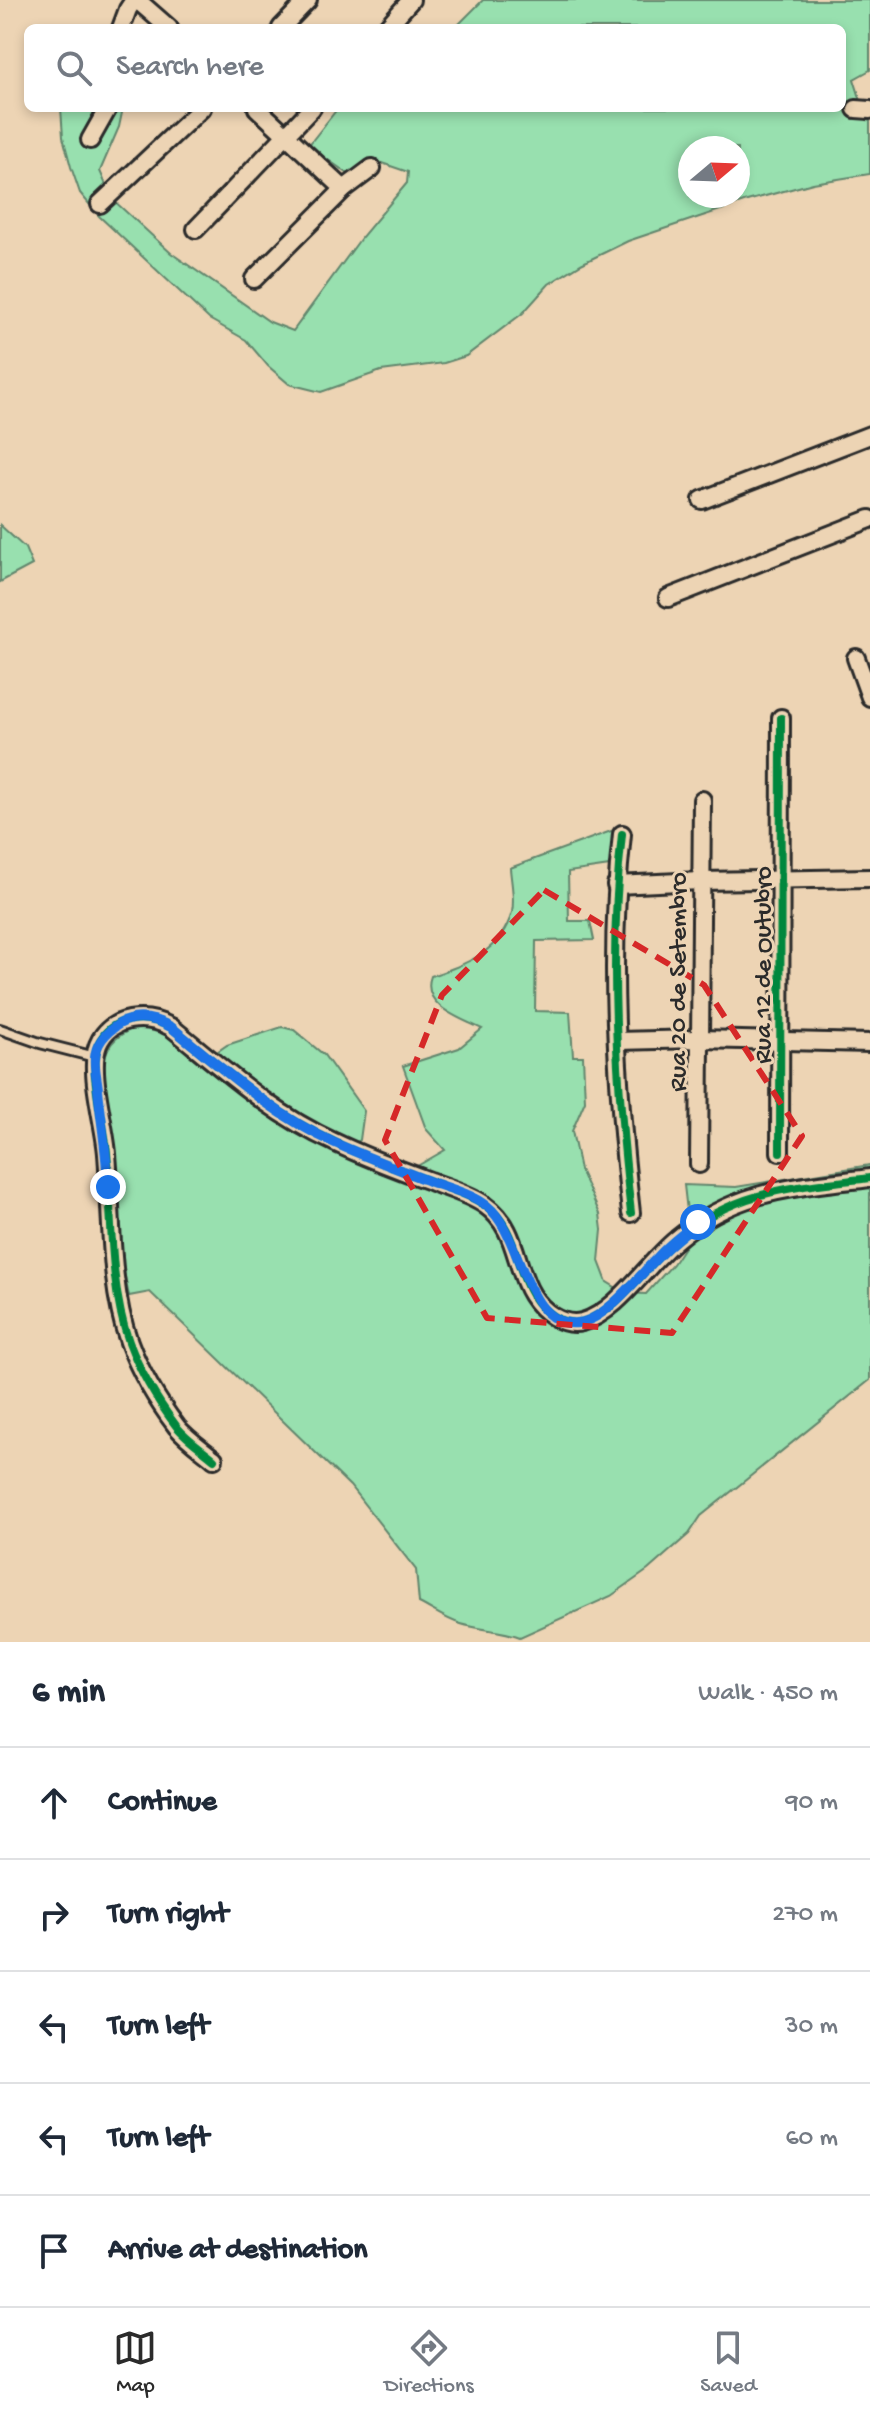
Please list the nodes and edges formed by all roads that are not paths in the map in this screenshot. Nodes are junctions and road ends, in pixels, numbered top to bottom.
1 (136, 0) edge
2 (308, 0) edge
3 (411, 0) edge
4 (123, 24) edge
5 (164, 24) edge
6 (285, 24) edge
7 (390, 24) edge
8 (106, 112) edge
9 (198, 112) edge
10 (261, 112) edge
11 (308, 112) edge
12 (285, 136) junction
13 (90, 140) dead end
14 (372, 168) dead end
15 (344, 189) junction
16 (100, 204) dead end
17 (196, 229) dead end
18 (254, 279) dead end
19 (870, 435) edge
20 (702, 500) dead end
21 (870, 519) edge
22 (668, 598) dead end
23 (856, 658) dead end
24 (870, 697) edge
25 (781, 718) dead end
26 (702, 800) dead end
27 (622, 834) dead end
28 (870, 878) edge
29 (781, 879) junction
30 (700, 881) junction
31 (616, 885) junction
32 (0, 1029) edge
33 (699, 1039) junction
34 (617, 1041) junction
35 (781, 1041) junction
36 (870, 1043) edge
37 (95, 1057) junction
38 (780, 1152) dead end
39 (699, 1164) dead end
40 (870, 1178) edge
41 (631, 1213) dead end
42 (214, 1459) dead end

1 - 4 street
1 - 5 street
2 - 6 street
3 - 7 street
8 - 13 street
9 - 16 street
10 - 12 street
11 - 12 street
12 - 15 street
12 - 17 street
14 - 15 street
15 - 18 street
19 - 20 street
21 - 22 street
23 - 24 street
25 - 29 street, Rua 12 de Outubro
26 - 30 street, Rua 20 de Setembro
27 - 31 street
28 - 29 street
29 - 30 street
29 - 35 street, Rua 12 de Outubro
30 - 31 street
30 - 33 street, Rua 20 de Setembro
31 - 34 street
32 - 37 lane
33 - 34 street
33 - 35 street
33 - 39 street, Rua 20 de Setembro
34 - 41 street
35 - 36 street
35 - 38 street, Rua 12 de Outubro
37 - 40 street
37 - 42 street

